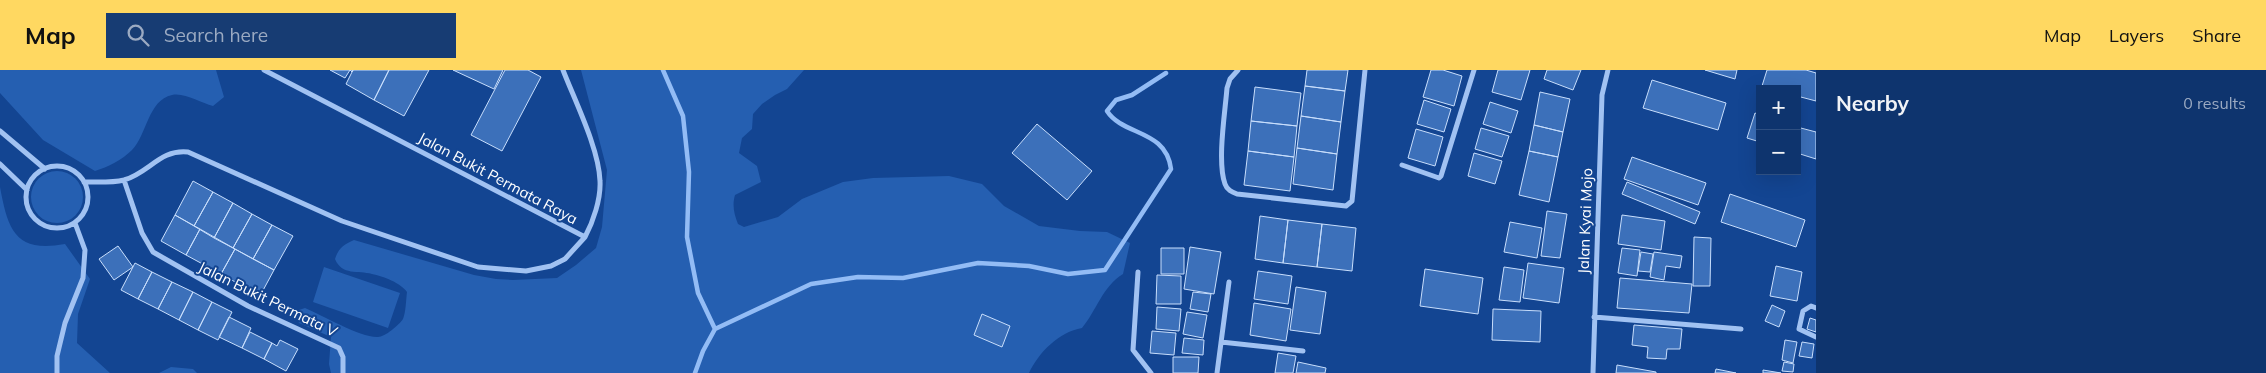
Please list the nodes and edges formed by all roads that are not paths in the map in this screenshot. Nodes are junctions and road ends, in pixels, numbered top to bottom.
1 (264, 70) edge
2 (563, 70) edge
3 (1238, 70) edge
4 (1365, 70) edge
5 (1474, 70) edge
6 (1608, 70) edge
7 (0, 131) edge
8 (0, 164) edge
9 (1402, 165) dead end
10 (45, 169) junction
11 (124, 180) junction
12 (84, 182) junction
13 (27, 190) junction
14 (75, 223) junction
15 (585, 237) junction
16 (1138, 272) dead end
17 (1229, 282) dead end
18 (1816, 308) edge
19 (1594, 317) junction
20 (1741, 329) dead end
21 (1816, 337) edge
22 (1221, 342) junction
23 (1303, 351) dead end
24 (57, 373) edge
25 (343, 373) edge
26 (1151, 373) edge
27 (1217, 373) edge
28 (1593, 373) edge

1 - 15 street, Jalan Bukit Permata Raya
2 - 15 street
3 - 4 street
5 - 9 street
6 - 19 street, Jalan Kyai Mojo
7 - 10 street
8 - 13 street
10 - 12 street
10 - 13 street
11 - 12 street, Jalan Bukit Permata Raya
11 - 15 street, Jalan Bukit Permata Raya
11 - 25 street, Jalan Bukit Permata V
12 - 14 street
13 - 14 street
14 - 24 street
16 - 26 street
17 - 22 street
18 - 21 street
19 - 20 street
19 - 28 street, Jalan Kyai Mojo
22 - 23 street
22 - 27 street

